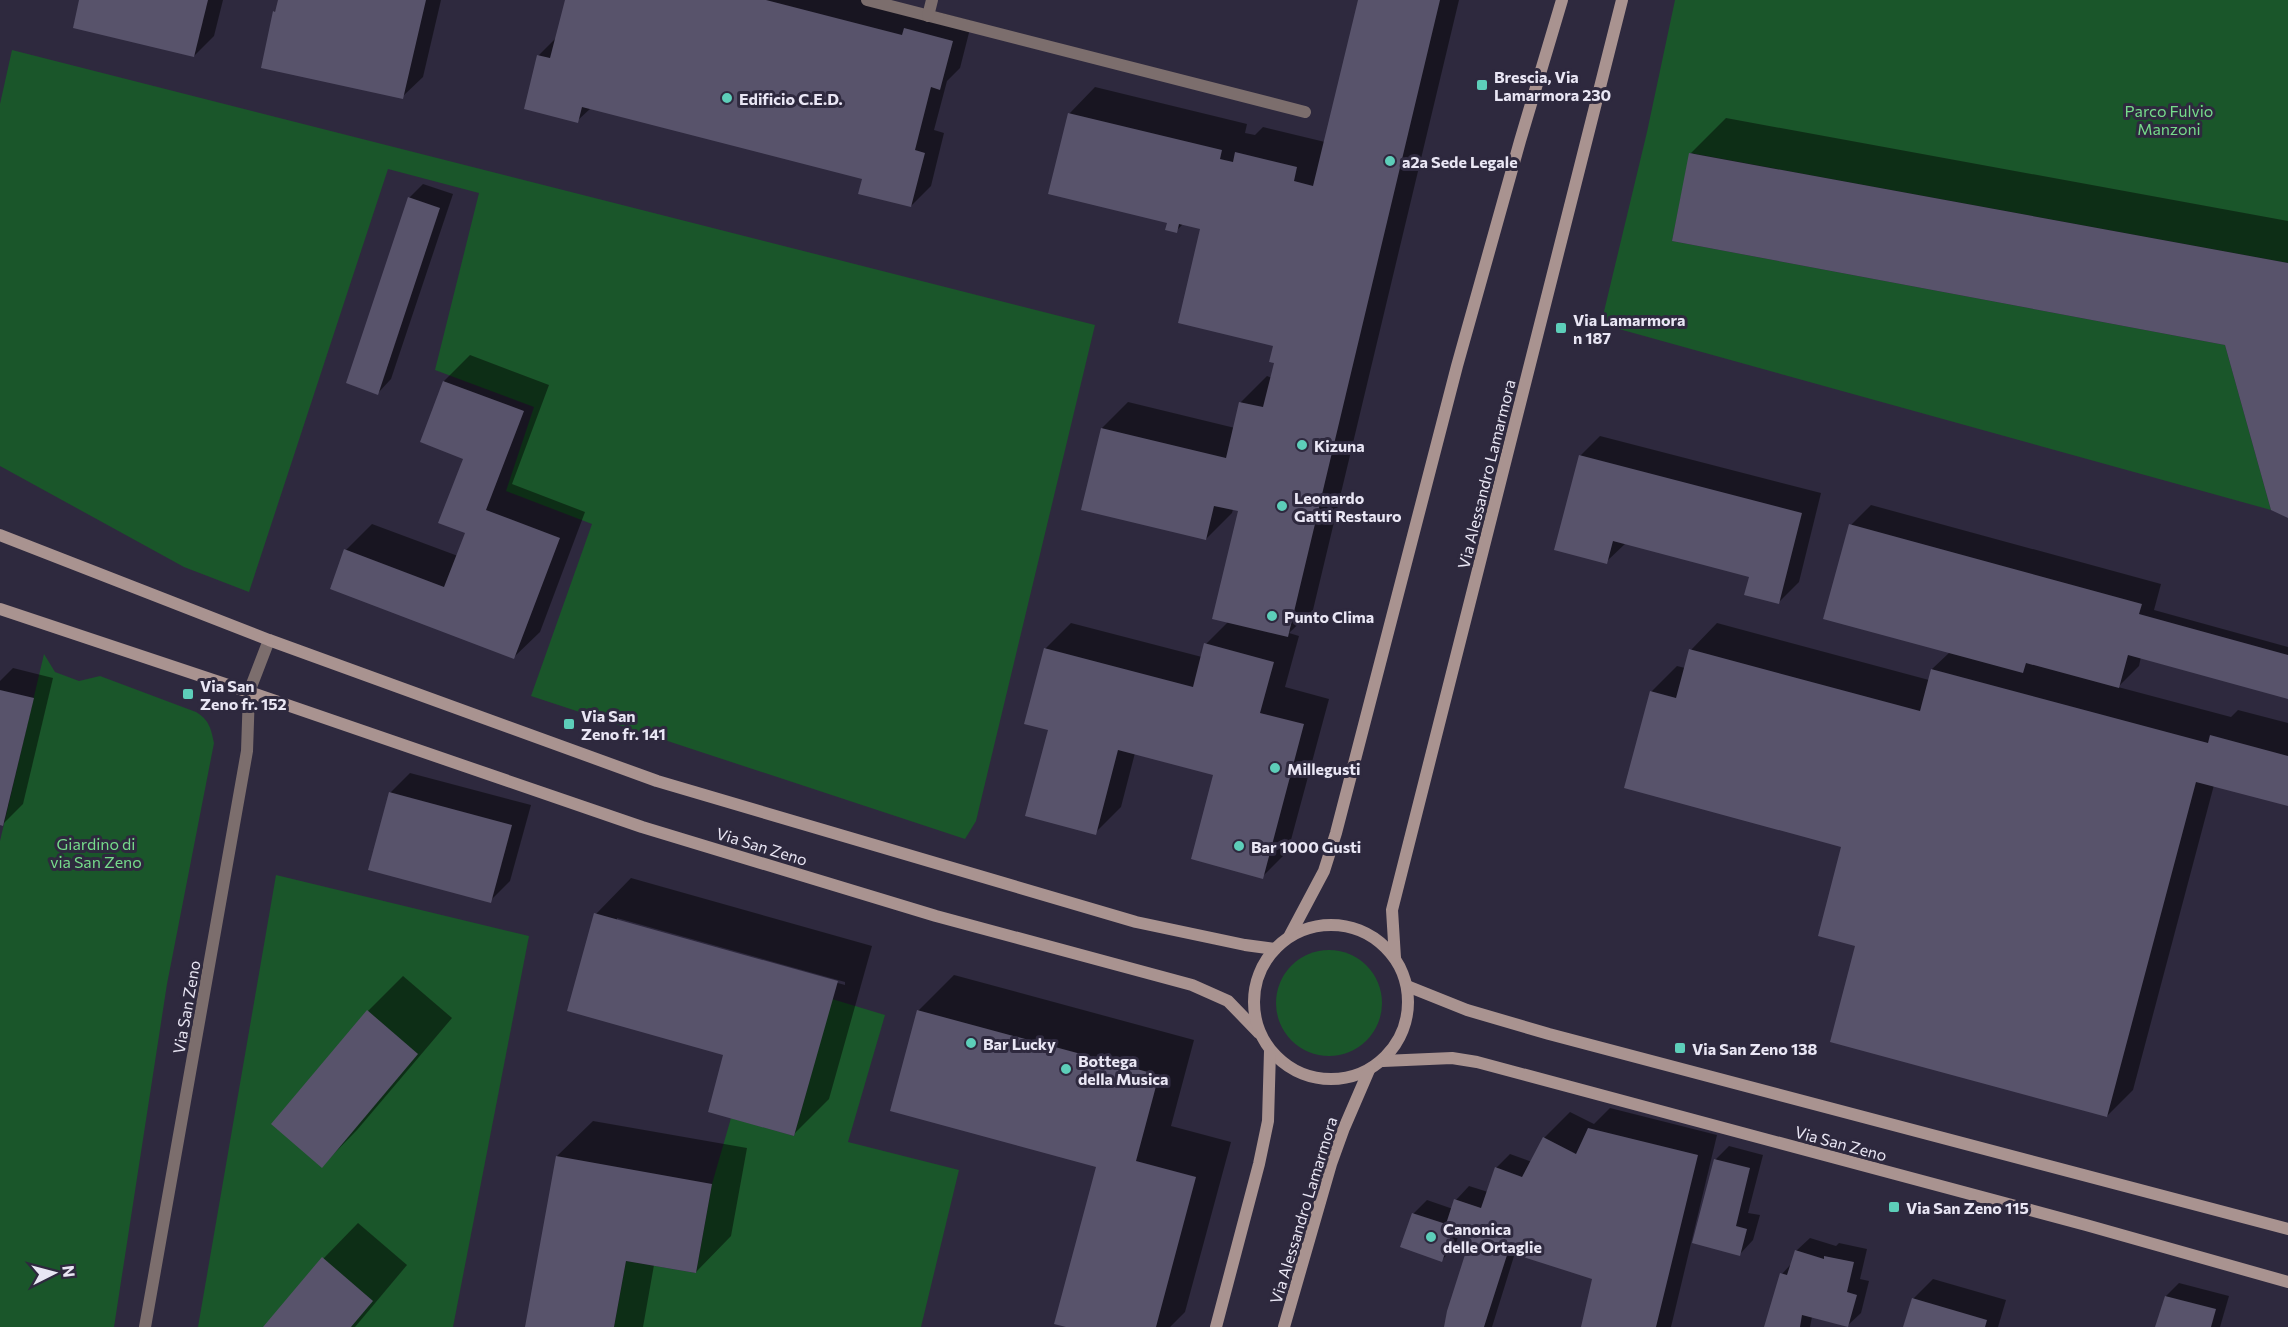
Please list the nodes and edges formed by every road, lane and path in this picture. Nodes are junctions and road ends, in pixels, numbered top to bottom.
1 (867, 0) edge
2 (932, 0) edge
3 (1562, 0) edge
4 (1622, 0) edge
5 (927, 16) junction
6 (1305, 112) dead end
7 (0, 535) edge
8 (0, 609) edge
9 (268, 640) junction
10 (249, 692) junction
11 (1290, 935) junction
12 (1275, 949) junction
13 (1395, 958) junction
14 (1407, 986) junction
15 (1259, 1033) junction
16 (1270, 1051) junction
17 (1383, 1061) junction
18 (1369, 1070) junction
19 (2288, 1229) edge
20 (2288, 1282) edge
21 (145, 1327) edge
22 (1216, 1327) edge
23 (1284, 1327) edge

1 - 5 street
2 - 5 street
3 - 11 street
4 - 13 street, Via Alessandro Lamarmora
5 - 6 street
7 - 9 street, Via San Zeno
8 - 10 street, Via San Zeno
9 - 10 street, Via San Zeno
9 - 12 street, Via San Zeno
10 - 15 street, Via San Zeno
10 - 21 street, Via San Zeno
11 - 12 street
11 - 13 street
12 - 15 street
13 - 14 street
14 - 17 street
14 - 19 street, Via San Zeno
15 - 16 street
16 - 18 street
16 - 22 street
17 - 18 street
17 - 20 street, Via San Zeno
18 - 23 street, Via Alessandro Lamarmora

